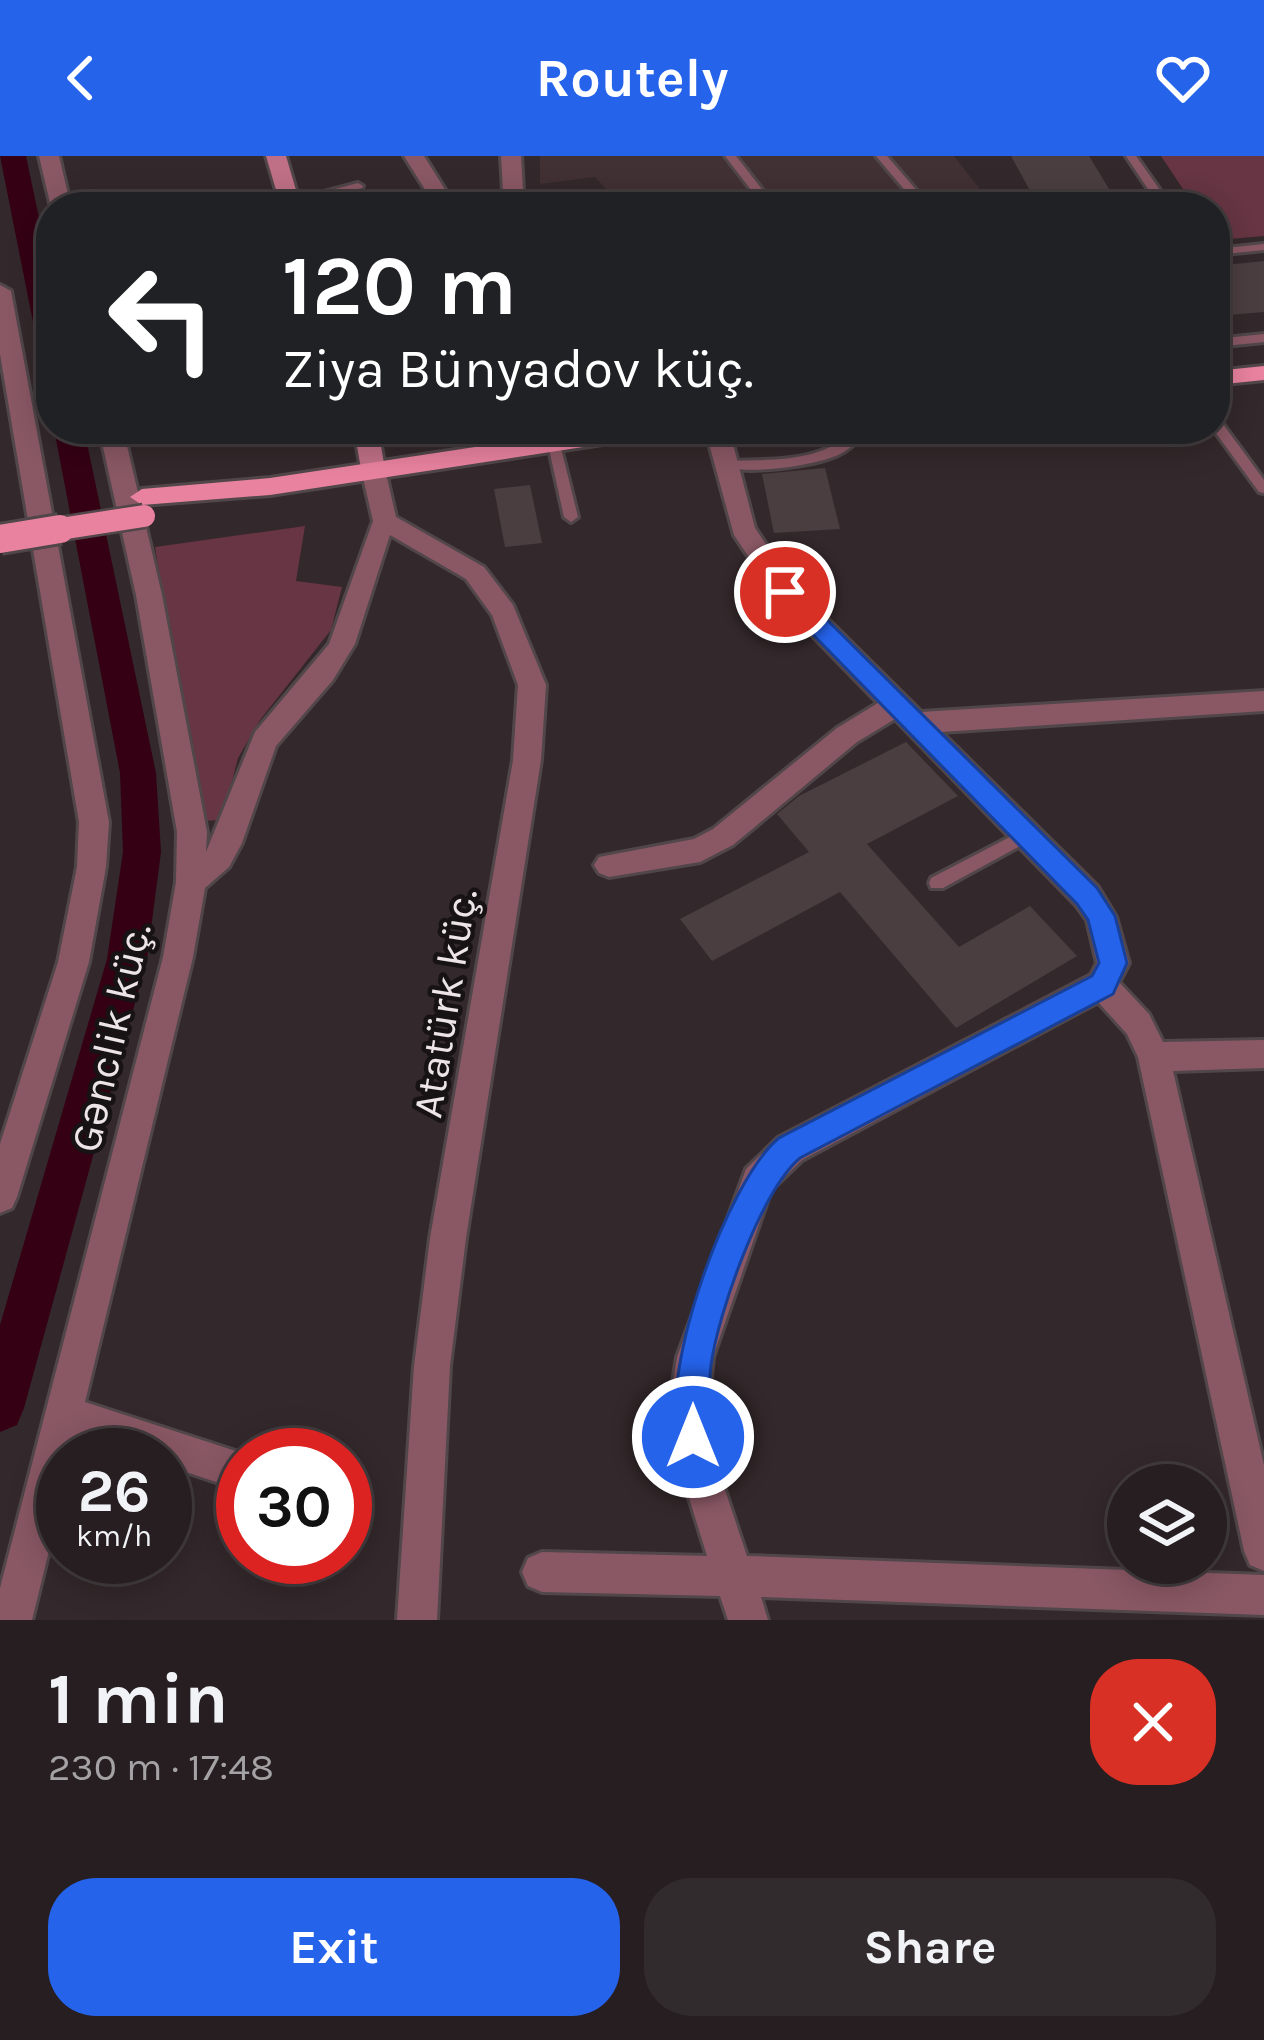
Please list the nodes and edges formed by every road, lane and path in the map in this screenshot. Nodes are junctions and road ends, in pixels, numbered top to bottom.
1 (49, 156) edge
2 (276, 156) edge
3 (415, 156) edge
4 (511, 156) edge
5 (730, 156) edge
6 (881, 156) edge
7 (1131, 156) edge
8 (358, 186) dead end
9 (57, 192) edge
10 (286, 192) edge
11 (337, 192) edge
12 (437, 192) edge
13 (513, 192) edge
14 (758, 192) edge
15 (912, 192) edge
16 (1156, 192) edge
17 (1264, 247) edge
18 (1230, 250) edge
19 (0, 291) edge
20 (1264, 338) edge
21 (1230, 341) edge
22 (1264, 373) edge
23 (1230, 376) edge
24 (1230, 443) edge
25 (114, 444) edge
26 (369, 444) edge
27 (505, 444) edge
28 (540, 444) edge
29 (721, 444) edge
30 (844, 444) edge
31 (727, 465) junction
32 (373, 469) junction
33 (1264, 489) edge
34 (143, 507) junction
35 (571, 517) dead end
36 (0, 520) edge
37 (385, 521) junction
38 (0, 539) edge
39 (1264, 701) edge
40 (903, 714) junction
41 (1025, 835) junction
42 (609, 865) dead end
43 (190, 882) junction
44 (937, 883) dead end
45 (1102, 985) junction
46 (1264, 1054) edge
47 (1154, 1057) junction
48 (0, 1197) edge
49 (63, 1414) junction
50 (216, 1463) edge
51 (1264, 1550) edge
52 (542, 1572) dead end
53 (735, 1576) junction
54 (1264, 1595) edge
55 (12, 1620) edge
56 (417, 1620) edge
57 (748, 1620) edge

1 - 9 street
2 - 10 street
3 - 12 street
4 - 13 street
5 - 14 lane
6 - 15 lane
7 - 16 lane
8 - 11 lane
17 - 18 lane
19 - 48 street, Gənclik küç.
20 - 21 lane
22 - 23 main road
24 - 33 lane
25 - 43 street
26 - 32 street
27 - 32 main road
28 - 35 lane
29 - 31 street
30 - 31 lane
31 - 40 street
32 - 34 main road
32 - 37 street
34 - 36 main road
34 - 38 main road, bridge
37 - 43 street, Gənclik küç.
37 - 56 street, Atatürk küç.
39 - 40 street
40 - 41 street
40 - 42 street
41 - 44 lane
41 - 45 street
43 - 49 street, Gənclik küç.
45 - 47 street
45 - 53 street
46 - 47 street
47 - 51 street
49 - 50 street
49 - 55 street, Gənclik küç.
52 - 53 street
53 - 54 street
53 - 57 street

